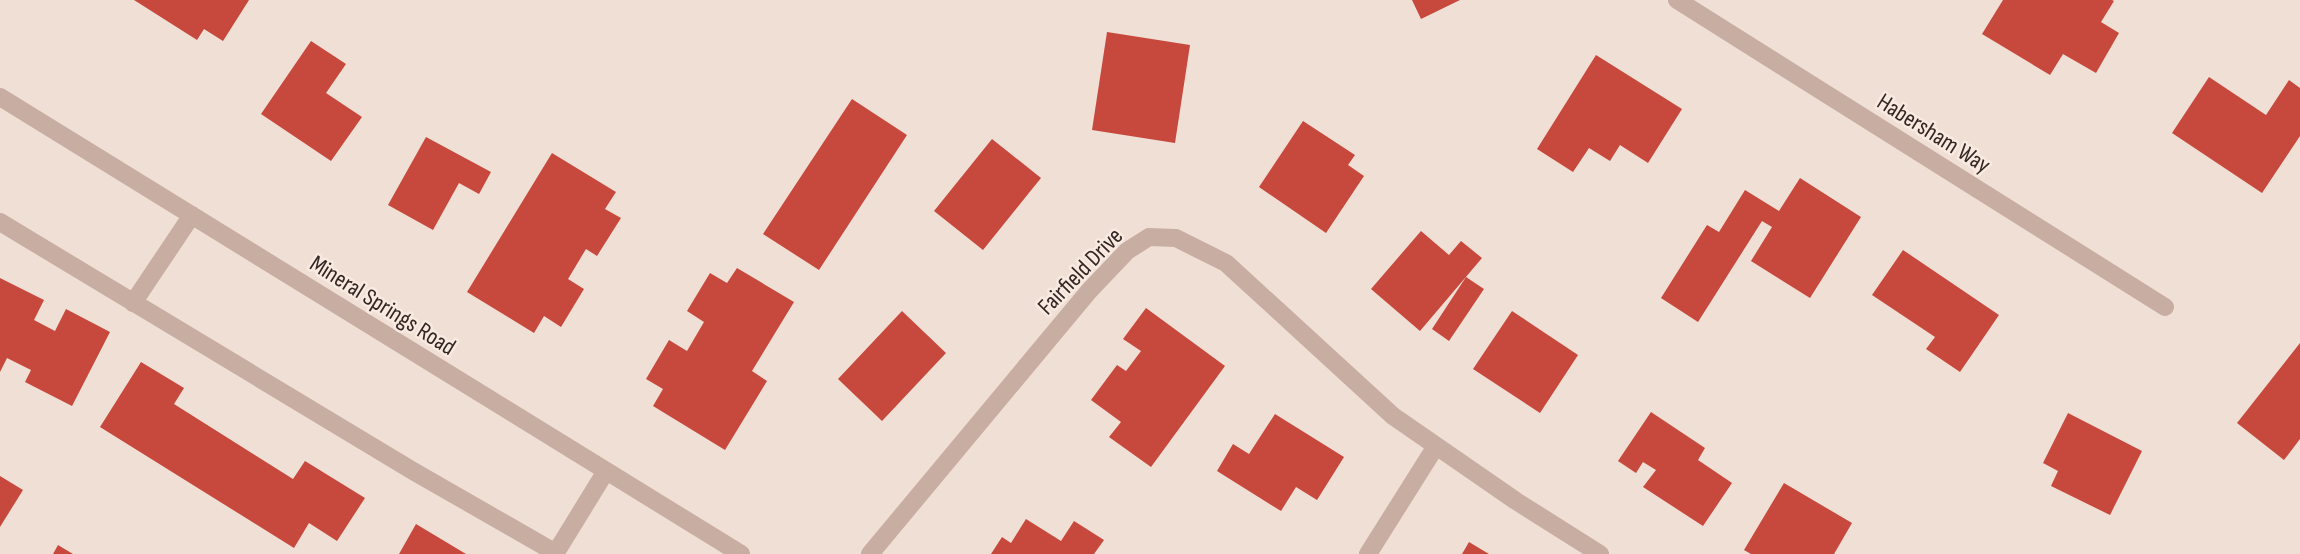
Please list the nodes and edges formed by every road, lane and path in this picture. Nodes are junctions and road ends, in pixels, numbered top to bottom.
1 (1677, 0) edge
2 (0, 97) edge
3 (192, 215) junction
4 (0, 222) edge
5 (133, 303) junction
6 (2165, 307) dead end
7 (1436, 446) junction
8 (606, 471) junction
9 (555, 553) edge
10 (741, 554) edge
11 (870, 554) edge
12 (1368, 554) edge
13 (1600, 554) edge

1 - 6 street, Habersham Way
2 - 3 street, Mineral Springs Road
3 - 5 street
3 - 8 street, Mineral Springs Road
4 - 5 street
5 - 9 street
7 - 11 street, Fairfield Drive
7 - 12 street
7 - 13 street, Fairfield Drive
8 - 9 street
8 - 10 street, Mineral Springs Road

